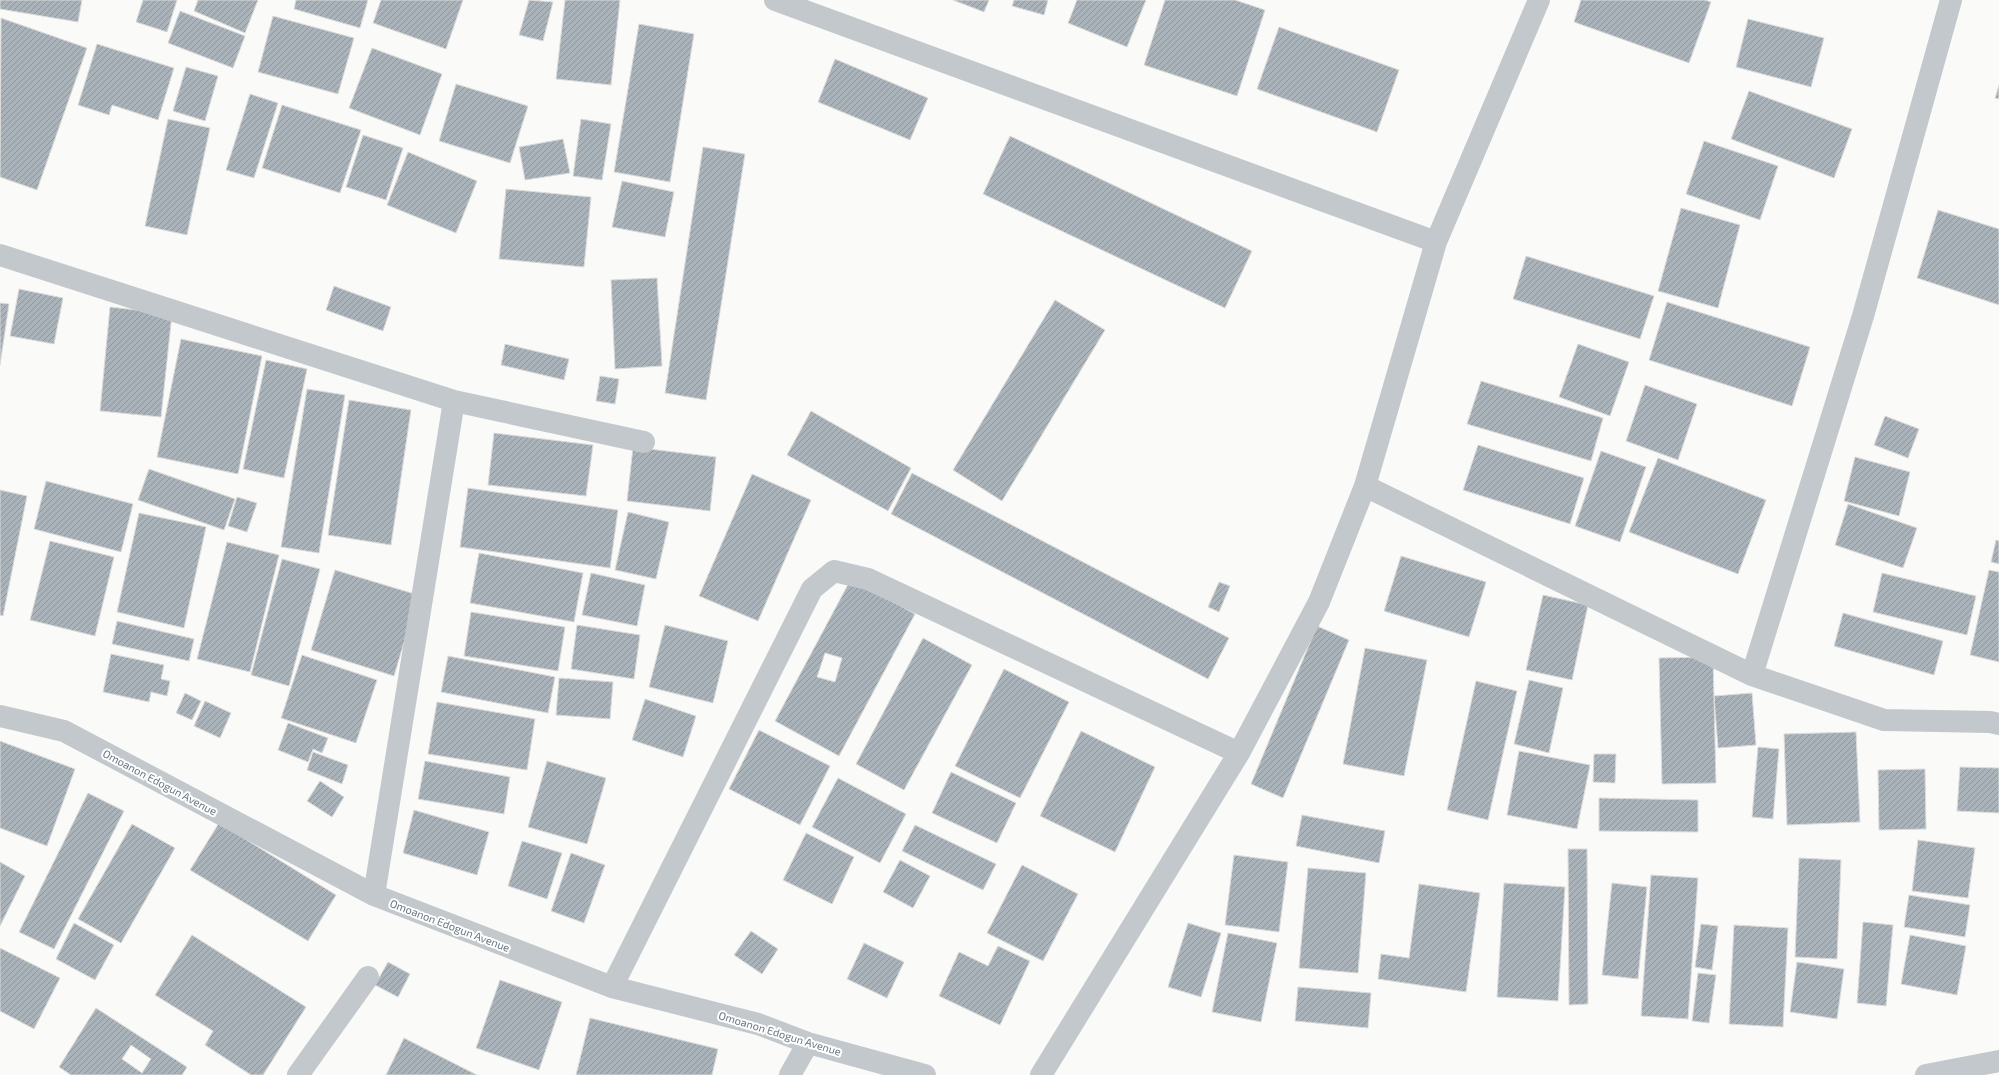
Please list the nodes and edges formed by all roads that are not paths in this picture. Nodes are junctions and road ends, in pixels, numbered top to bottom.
1 (775, 0) edge
2 (1539, 0) edge
3 (1951, 0) edge
4 (1436, 242) junction
5 (0, 255) edge
6 (454, 401) junction
7 (644, 442) dead end
8 (1365, 486) junction
9 (1752, 675) junction
10 (0, 716) edge
11 (1999, 724) edge
12 (1239, 753) junction
13 (374, 895) junction
14 (368, 977) dead end
15 (612, 987) junction
16 (808, 1043) junction
17 (1999, 1061) edge
18 (298, 1075) edge
19 (790, 1075) edge
20 (925, 1075) edge
21 (1041, 1075) edge
22 (1926, 1075) edge

1 - 4 street
2 - 4 street
3 - 9 street
4 - 8 street
5 - 6 street
6 - 7 street
6 - 13 street
8 - 9 street
8 - 12 street
9 - 11 street
10 - 13 street, Omoanon Edogun Avenue
12 - 15 street
12 - 21 street
13 - 15 street, Omoanon Edogun Avenue
14 - 18 street
15 - 16 street, Omoanon Edogun Avenue
16 - 19 street
16 - 20 street, Omoanon Edogun Avenue
17 - 22 street

